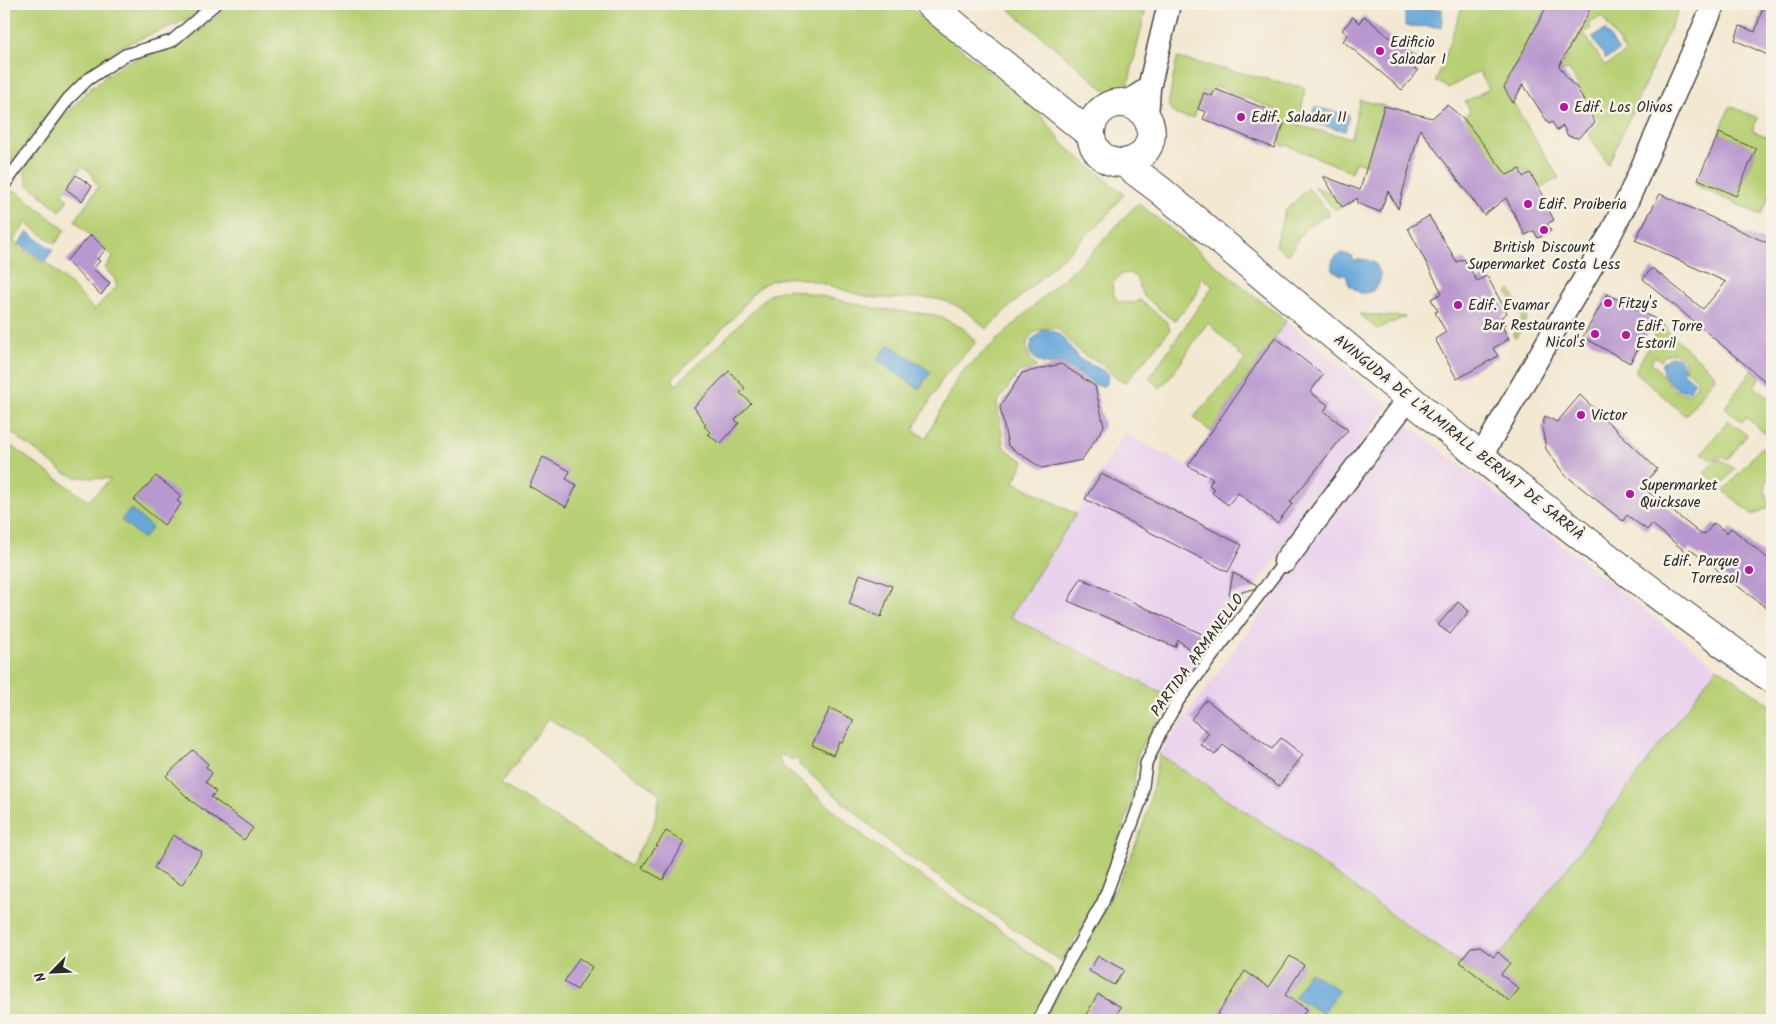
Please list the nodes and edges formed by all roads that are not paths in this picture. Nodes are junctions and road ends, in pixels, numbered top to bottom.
1 (215, 4) edge
2 (929, 4) edge
3 (1169, 4) edge
4 (1714, 4) edge
5 (1125, 109) junction
6 (1065, 113) junction
7 (1091, 135) junction
8 (1147, 149) junction
9 (1124, 163) junction
10 (4, 185) edge
11 (1154, 185) junction
12 (1408, 399) junction
13 (1481, 456) junction
14 (1285, 561) joint
15 (1772, 679) edge
16 (1039, 1020) edge

1 - 10 lane
2 - 6 street
3 - 5 street
4 - 13 street
5 - 6 street
5 - 7 street
5 - 8 street
6 - 7 street
7 - 9 street
8 - 9 street
8 - 11 street
9 - 11 street, AVINGUDA DE L'ALMIRALL BERNAT DE SARRIÀ
11 - 12 street, AVINGUDA DE L'ALMIRALL BERNAT DE SARRIÀ
12 - 13 street, AVINGUDA DE L'ALMIRALL BERNAT DE SARRIÀ
12 - 14 street
13 - 15 street, AVINGUDA DE L'ALMIRALL BERNAT DE SARRIÀ
14 - 16 lane, PARTIDA ARMANELLO

